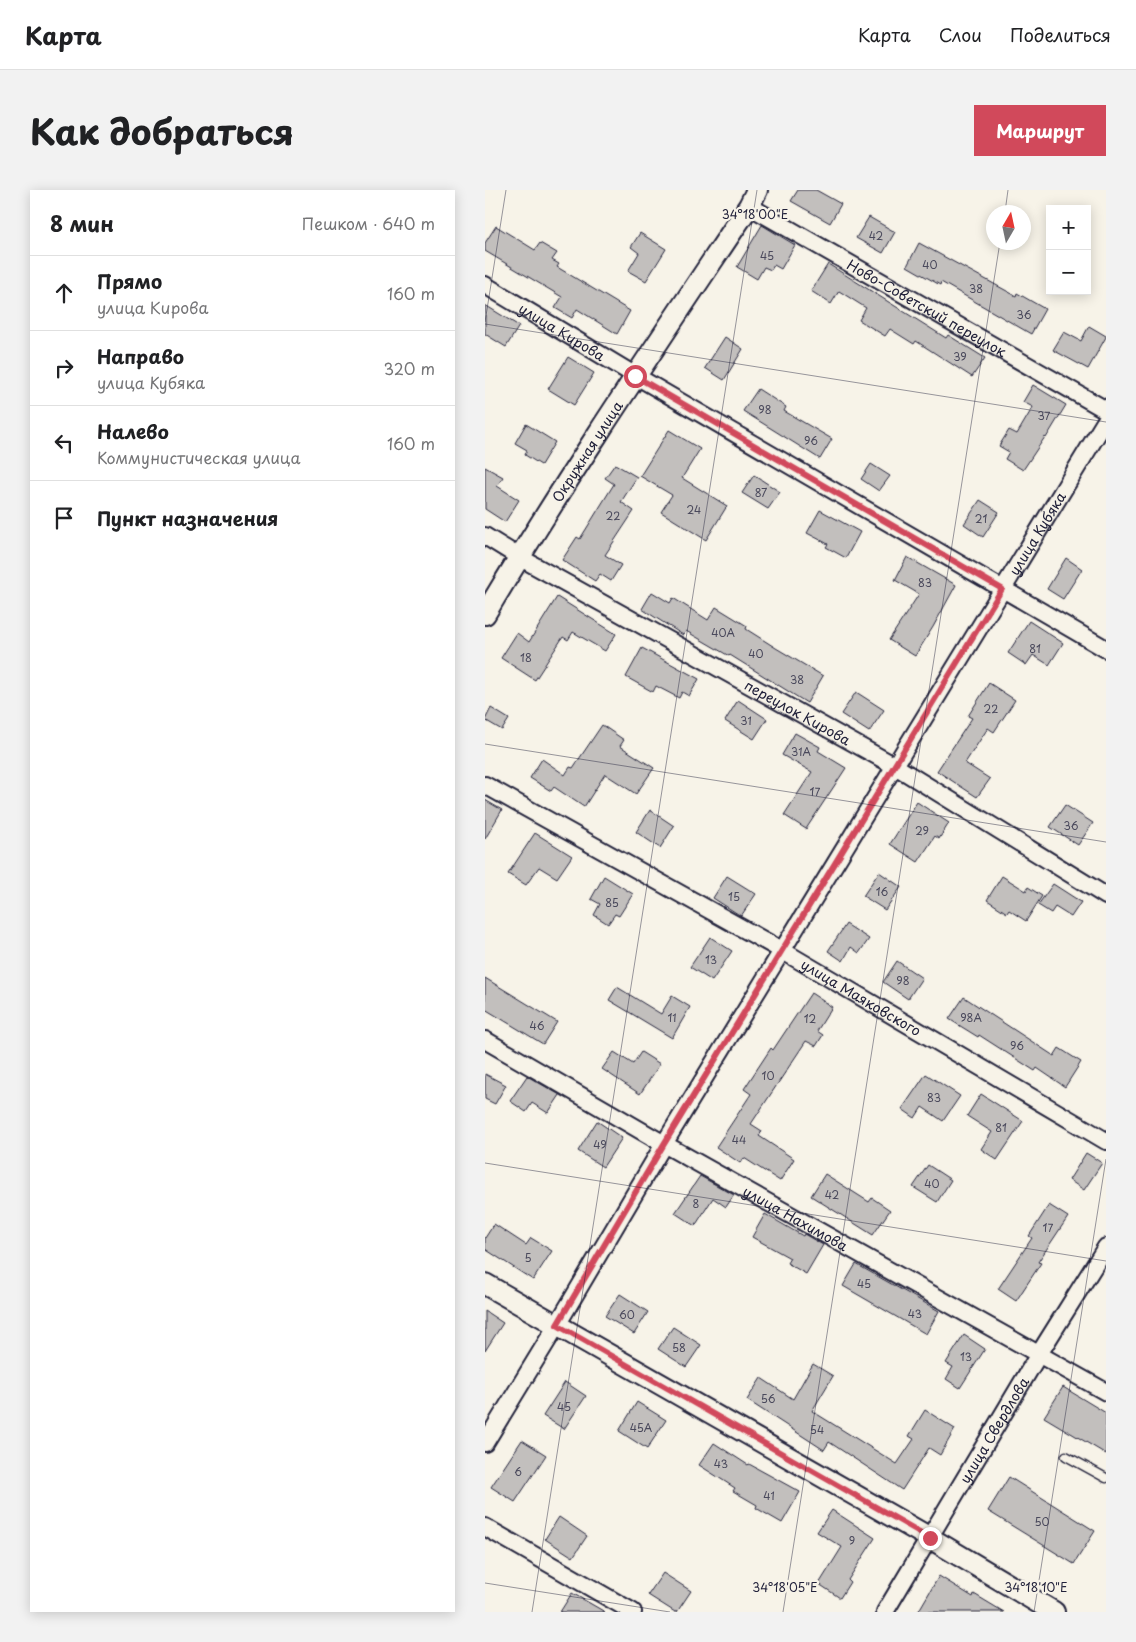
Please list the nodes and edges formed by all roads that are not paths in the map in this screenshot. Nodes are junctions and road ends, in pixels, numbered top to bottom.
1 (753, 198) edge
2 (485, 285) edge
3 (635, 376) junction
4 (1106, 410) edge
5 (1106, 420) edge
6 (485, 536) edge
7 (519, 557) junction
8 (1002, 589) junction
9 (485, 614) edge
10 (1106, 649) edge
11 (895, 766) junction
12 (485, 784) edge
13 (1106, 896) edge
14 (783, 951) junction
15 (485, 1040) edge
16 (1106, 1141) edge
17 (664, 1144) junction
18 (1106, 1247) edge
19 (485, 1284) edge
20 (557, 1325) junction
21 (1039, 1354) junction
22 (1106, 1392) edge
23 (485, 1443) edge
24 (1066, 1456) dead end
25 (1106, 1478) edge
26 (485, 1527) edge
27 (930, 1538) junction
28 (633, 1612) edge
29 (885, 1612) edge
30 (1054, 1612) edge

1 - 3 street, Окружная улица
1 - 4 street, Ново-Советский переулок
2 - 3 street, улица Кирова
3 - 7 street, Окружная улица
3 - 8 street, улица Кирова
5 - 8 street, улица Кубяка
6 - 7 street, переулок Кирова
7 - 9 street, Окружная улица
7 - 11 street, переулок Кирова
8 - 10 street, улица Кирова
8 - 11 street, улица Кубяка
11 - 13 street, переулок Кирова
11 - 14 street, улица Кубяка
12 - 14 street, улица Маяковского
14 - 16 street, улица Маяковского
14 - 17 street, улица Кубяка
15 - 17 street, улица Нахимова
17 - 20 street, улица Кубяка
17 - 21 street, улица Нахимова
18 - 21 street, улица Свердлова
19 - 20 street
20 - 23 street, улица Кубяка
20 - 27 street
21 - 22 street, улица Нахимова
21 - 27 street, улица Свердлова
24 - 25 lane
26 - 28 street
27 - 29 street, улица Свердлова
27 - 30 street

